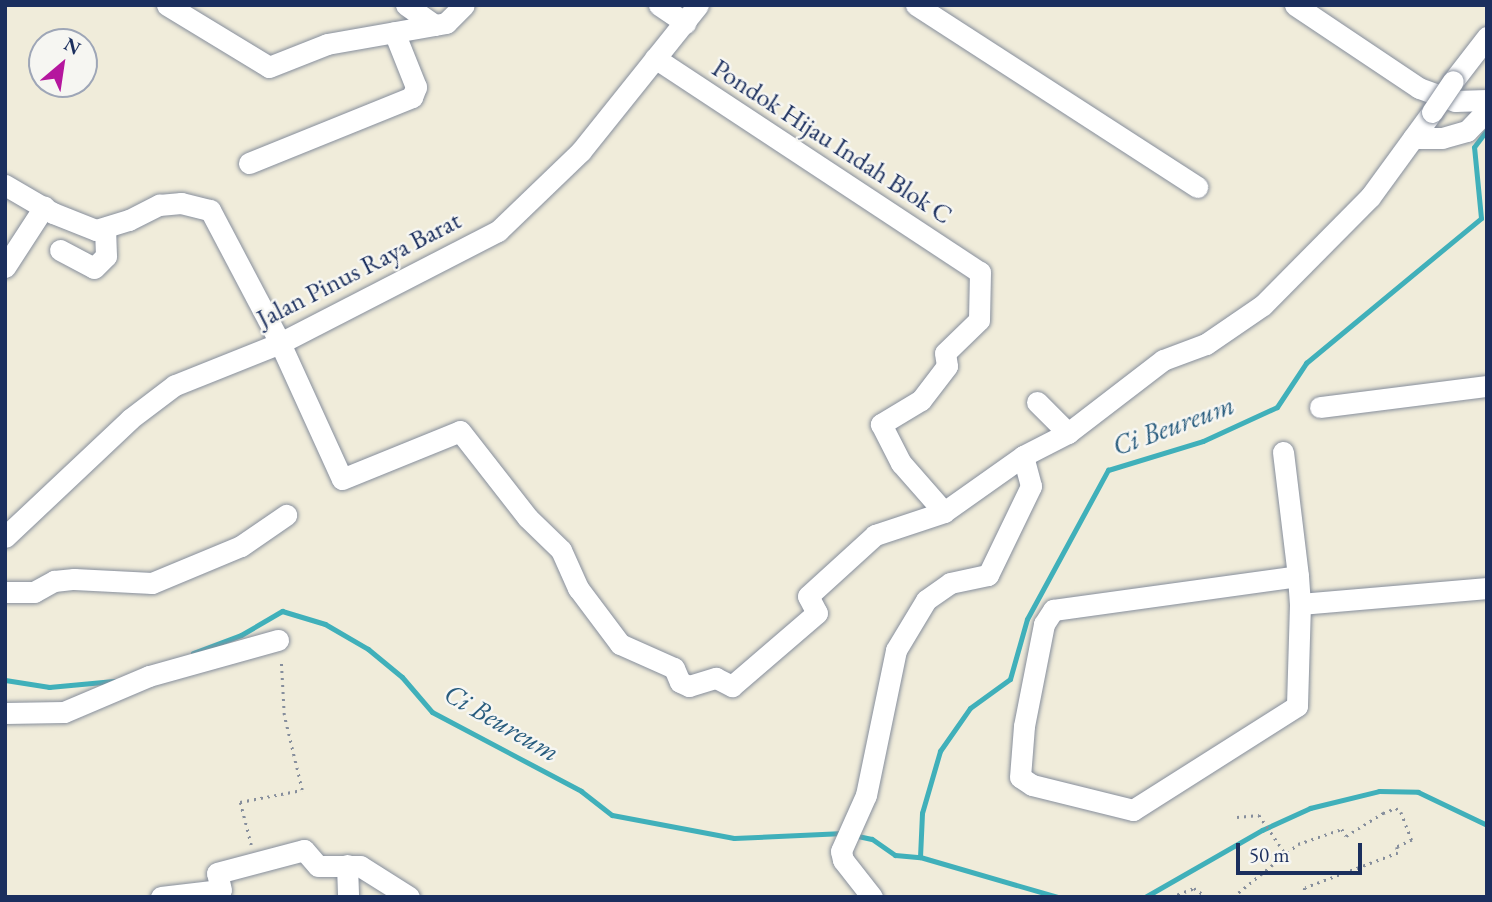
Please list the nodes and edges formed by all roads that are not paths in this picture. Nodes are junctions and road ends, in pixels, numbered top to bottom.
1 (167, 5) edge
2 (406, 5) edge
3 (464, 5) edge
4 (659, 5) edge
5 (916, 5) edge
6 (1295, 5) edge
7 (692, 14) edge
8 (435, 25) junction
9 (394, 32) junction
10 (1487, 37) edge
11 (655, 58) junction
12 (1487, 100) edge
13 (1487, 110) edge
14 (1413, 138) junction
15 (249, 163) dead end
16 (5, 185) edge
17 (1197, 187) dead end
18 (44, 207) junction
19 (105, 229) junction
20 (60, 250) dead end
21 (5, 267) edge
22 (280, 343) junction
23 (1487, 386) edge
24 (1037, 402) dead end
25 (1320, 407) dead end
26 (1068, 433) junction
27 (1283, 452) dead end
28 (1023, 456) junction
29 (944, 512) junction
30 (286, 515) dead end
31 (5, 537) edge
32 (1298, 576) junction
33 (1487, 588) edge
34 (5, 592) edge
35 (1300, 604) junction
36 (278, 640) road end
37 (5, 713) edge
38 (348, 865) junction
39 (191, 895) edge
40 (161, 897) edge
41 (348, 897) edge
42 (410, 897) edge
43 (872, 897) edge

1 - 9 street
2 - 8 street
3 - 8 street
4 - 7 street
5 - 17 street
6 - 12 street
7 - 11 street, Jalan Pinus Raya Barat
8 - 9 street
9 - 15 street
10 - 14 street, bridge
11 - 22 street, Jalan Pinus Raya Barat
11 - 29 street, Pondok Hijau Indah Blok C
13 - 14 street
14 - 26 street
16 - 18 street
18 - 19 street
18 - 21 street
19 - 20 street
19 - 22 street
22 - 29 street
22 - 31 street, Jalan Pinus Raya Barat
23 - 25 street
24 - 26 street
26 - 28 street
27 - 32 street
28 - 29 street
28 - 43 street
30 - 34 street
32 - 35 street
32 - 35 street
33 - 35 street
36 - 37 street
38 - 39 street
38 - 41 street
38 - 42 street
39 - 40 street

